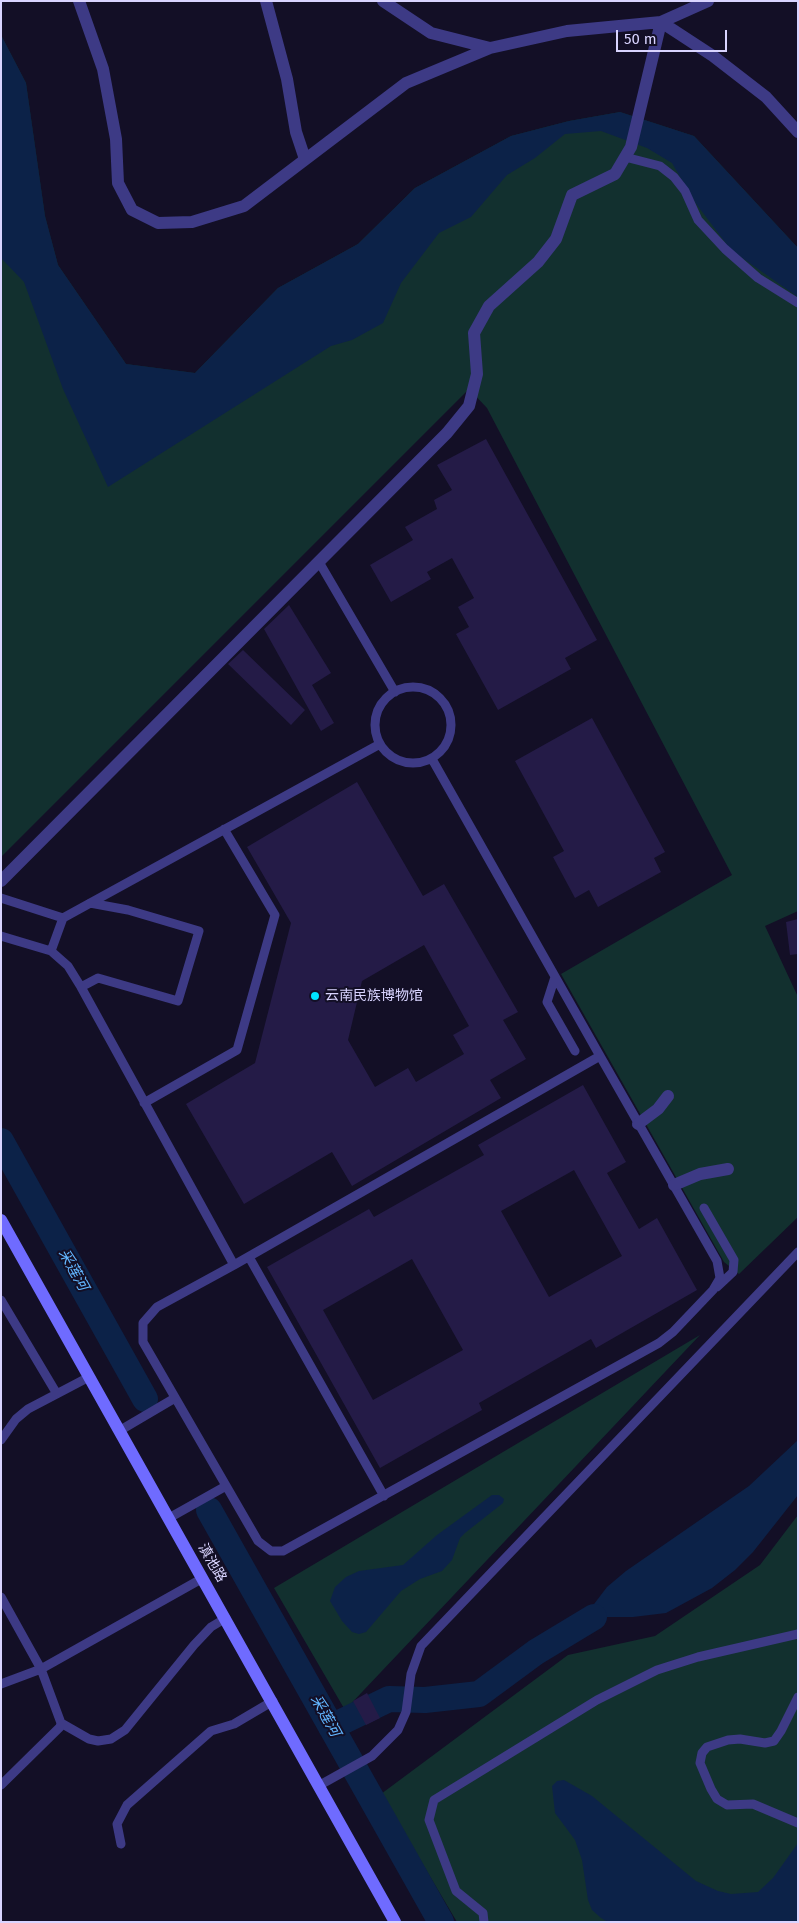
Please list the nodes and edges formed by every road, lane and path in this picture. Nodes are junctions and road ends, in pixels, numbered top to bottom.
1 (79, 1) edge
2 (266, 1) edge
3 (383, 1) edge
4 (708, 1) edge
5 (661, 22) junction
6 (490, 48) junction
7 (798, 132) edge
8 (628, 152) junction
9 (305, 159) junction
10 (798, 303) edge
11 (319, 562) junction
12 (395, 692) junction
13 (380, 744) junction
14 (432, 759) junction
15 (224, 830) junction
16 (1, 881) edge
17 (1, 898) edge
18 (90, 903) junction
19 (63, 918) junction
20 (1, 936) edge
21 (51, 951) junction
22 (555, 977) junction
23 (81, 987) junction
24 (575, 1051) dead end
25 (600, 1056) junction
26 (668, 1096) dead end
27 (144, 1103) junction
28 (638, 1124) junction
29 (728, 1169) dead end
30 (674, 1185) junction
31 (704, 1208) dead end
32 (1, 1220) edge
33 (798, 1252) edge
34 (249, 1257) junction
35 (234, 1265) junction
36 (713, 1290) junction
37 (1, 1300) edge
38 (89, 1377) junction
39 (57, 1394) junction
40 (176, 1398) junction
41 (119, 1431) junction
42 (1, 1440) edge
43 (226, 1486) junction
44 (384, 1496) junction
45 (169, 1518) junction
46 (204, 1578) junction
47 (1, 1597) edge
48 (5, 1613) edge
49 (226, 1618) junction
50 (798, 1634) edge
51 (41, 1669) junction
52 (1, 1684) edge
53 (798, 1697) edge
54 (272, 1701) junction
55 (61, 1723) junction
56 (1, 1785) edge
57 (320, 1785) junction
58 (795, 1822) edge
59 (121, 1844) dead end
60 (395, 1922) edge
61 (484, 1922) edge

1 - 9 street
2 - 9 street
3 - 6 street
4 - 5 street
5 - 6 street
5 - 7 street
5 - 8 street
6 - 9 street
8 - 10 lane
8 - 11 street
11 - 12 lane
11 - 16 street
12 - 13 lane
12 - 14 lane
13 - 14 lane
13 - 15 lane
14 - 22 lane
15 - 18 lane
15 - 27 lane
17 - 19 lane
18 - 19 lane
18 - 23 lane
19 - 21 lane
20 - 21 lane
21 - 23 lane
22 - 24 lane
22 - 25 lane
23 - 27 lane
25 - 28 lane
25 - 34 lane
26 - 28 street
27 - 35 lane
28 - 30 lane
29 - 30 street
30 - 36 lane
31 - 36 lane
32 - 38 main road, 滇池路
33 - 57 lane
34 - 35 lane
34 - 44 lane
35 - 40 lane
36 - 44 lane
37 - 39 lane
38 - 39 lane
38 - 41 main road, 滇池路
39 - 42 lane
40 - 41 lane
40 - 43 lane
41 - 45 main road, 滇池路
43 - 44 lane
43 - 45 lane
45 - 46 main road, 滇池路
46 - 49 main road, 滇池路
46 - 51 lane
47 - 48 lane
48 - 51 lane
49 - 54 main road, 滇池路
49 - 55 lane
50 - 61 lane
51 - 52 lane
51 - 55 lane
53 - 58 lane
54 - 57 main road, 滇池路
54 - 59 lane
55 - 56 lane
57 - 60 main road, 滇池路

